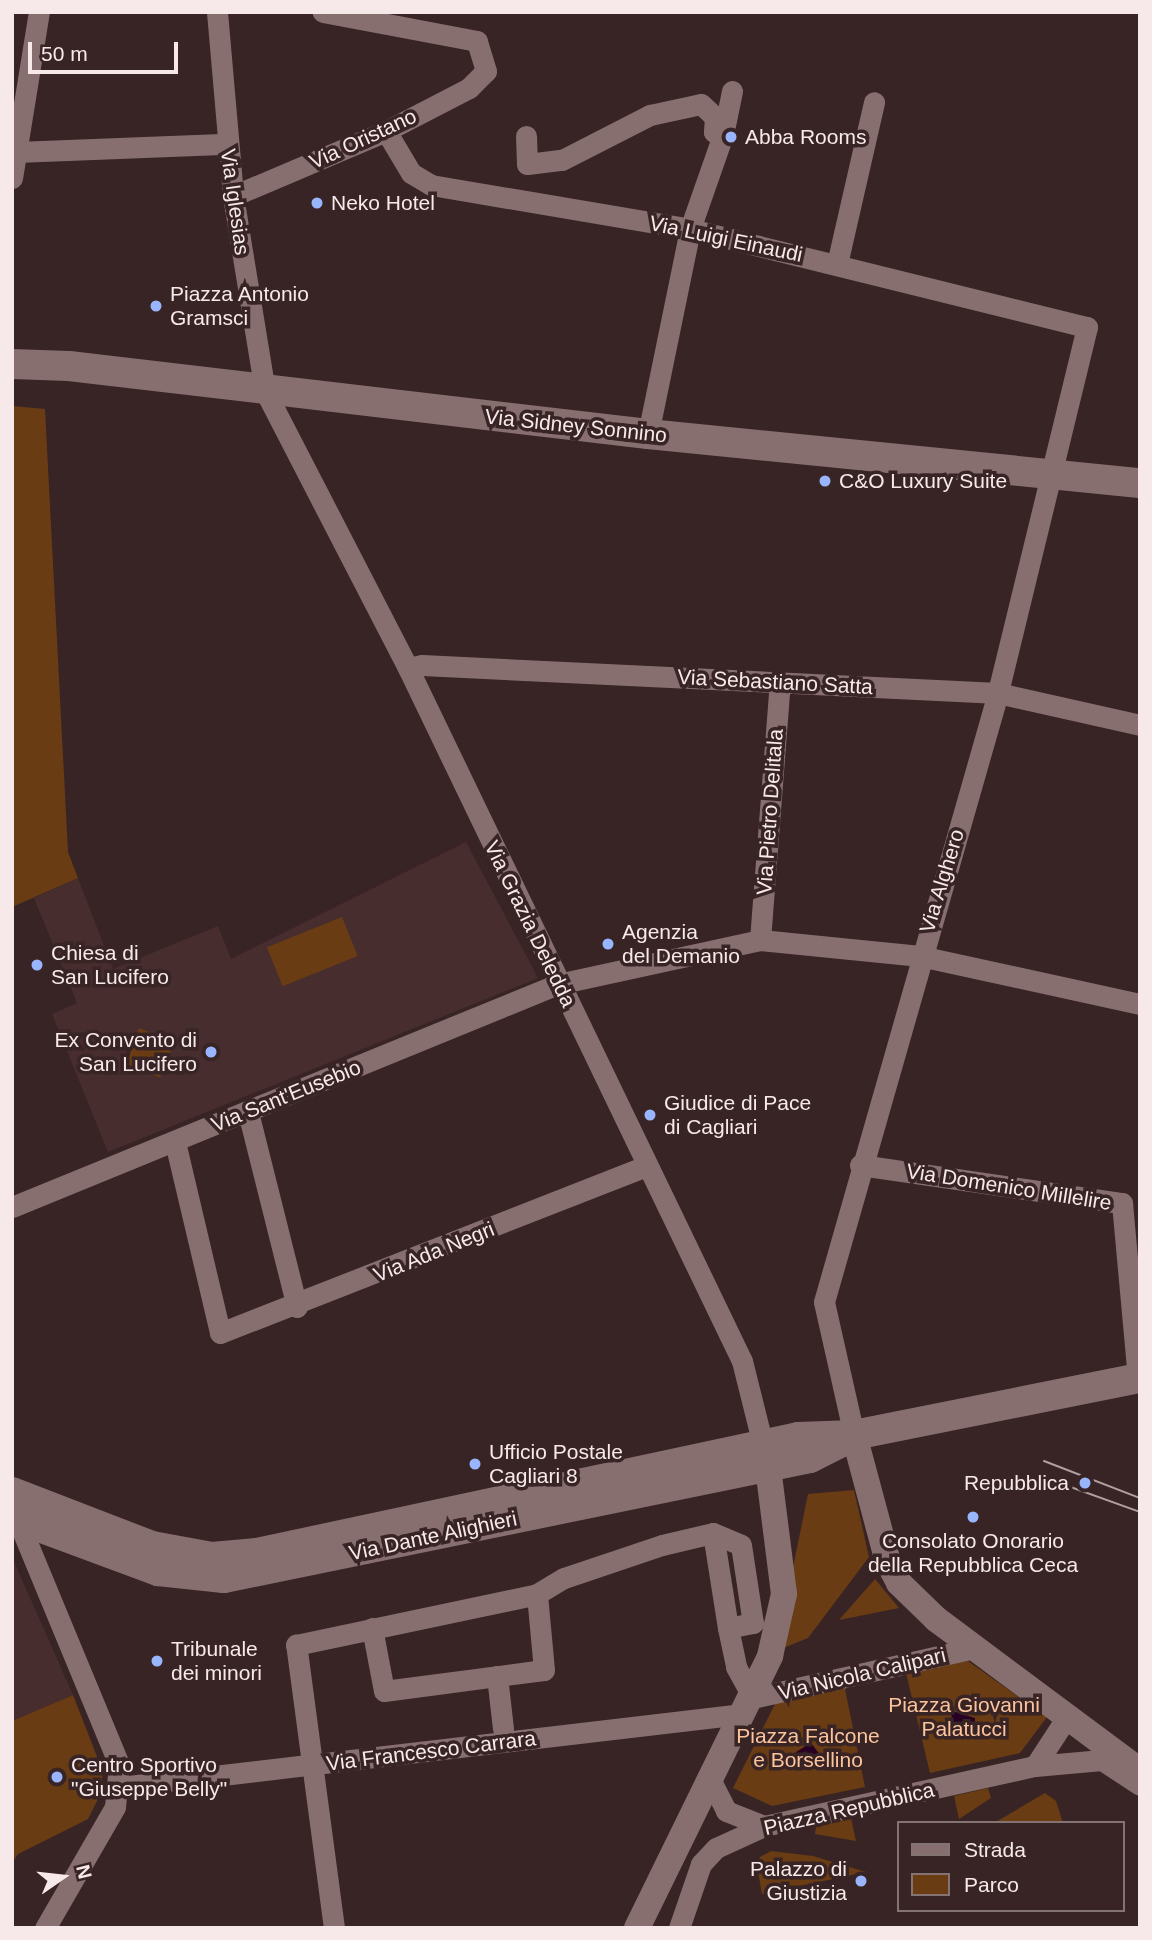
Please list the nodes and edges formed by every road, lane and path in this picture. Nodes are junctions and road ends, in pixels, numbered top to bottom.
1 (38, 12) edge
2 (216, 12) edge
3 (323, 12) edge
4 (733, 91) dead end
5 (874, 102) dead end
6 (386, 131) junction
7 (723, 135) junction
8 (526, 136) dead end
9 (228, 144) junction
10 (16, 152) junction
11 (12, 178) edge
12 (233, 196) junction
13 (690, 229) junction
14 (836, 264) junction
15 (1087, 327) joint
16 (12, 364) edge
17 (265, 391) junction
18 (648, 434) junction
19 (1049, 475) junction
20 (1140, 483) edge
21 (408, 668) junction
22 (780, 683) junction
23 (998, 692) junction
24 (1140, 725) edge
25 (760, 940) junction
26 (920, 956) junction
27 (558, 984) junction
28 (1140, 1004) edge
29 (248, 1112) junction
30 (174, 1142) junction
31 (860, 1165) junction
32 (646, 1166) junction
33 (12, 1207) edge
34 (297, 1307) junction
35 (1139, 1370) edge
36 (854, 1435) junction
37 (766, 1455) junction
38 (14, 1508) edge
39 (713, 1533) junction
40 (537, 1594) junction
41 (779, 1616) junction
42 (752, 1623) junction
43 (372, 1628) junction
44 (728, 1628) junction
45 (975, 1648) junction
46 (497, 1676) junction
47 (747, 1702) junction
48 (1067, 1717) junction
49 (503, 1729) dead end
50 (311, 1765) junction
51 (1035, 1766) junction
52 (1140, 1772) edge
53 (710, 1779) junction
54 (1140, 1785) edge
55 (120, 1787) junction
56 (764, 1826) junction
57 (45, 1928) edge
58 (334, 1928) edge
59 (637, 1928) edge
60 (679, 1928) edge

1 - 10 street
2 - 9 street, Via Iglesias
3 - 6 street, Via Oristano
4 - 7 street
5 - 14 street
6 - 12 street, Via Oristano
6 - 13 street, Via Luigi Einaudi
7 - 8 street
7 - 13 street
9 - 10 street
9 - 12 street, Via Iglesias
10 - 11 street
12 - 17 street, Via Iglesias
13 - 14 street, Via Luigi Einaudi
13 - 18 street
14 - 15 street, Via Luigi Einaudi
15 - 19 street, Via Alghero
16 - 17 main road, Via Sidney Sonnino
17 - 18 main road, Via Sidney Sonnino
17 - 21 street, Via Grazia Deledda
18 - 19 main road, Via Sidney Sonnino
19 - 20 main road, Via Sidney Sonnino
19 - 23 street, Via Alghero
21 - 22 street, Via Sebastiano Satta
21 - 27 street, Via Grazia Deledda
22 - 23 street, Via Sebastiano Satta
22 - 25 street, Via Pietro Delitala
23 - 24 street, Via Sebastiano Satta
23 - 26 street, Via Alghero
25 - 26 street, Via Sant'Eusebio
25 - 27 street, Via Sant'Eusebio
26 - 28 street, Via Sant'Eusebio
26 - 31 street, Via Alghero
27 - 29 street, Via Sant'Eusebio
27 - 32 street, Via Grazia Deledda
29 - 30 street, Via Sant'Eusebio
29 - 34 street
30 - 33 street, Via Sant'Eusebio
30 - 34 street, Via Ada Negri
31 - 35 street, Via Domenico Millelire
31 - 36 street, Via Alghero
32 - 34 street, Via Ada Negri
32 - 37 street, Via Grazia Deledda
35 - 36 main road, Via Dante Alighieri
36 - 37 main road, Via Dante Alighieri
36 - 45 street
37 - 38 main road, Via Dante Alighieri
37 - 41 street
38 - 55 street
39 - 40 street
39 - 42 street
39 - 44 street
40 - 43 street
40 - 46 street
41 - 42 street
41 - 47 street
42 - 44 street
43 - 46 street
43 - 50 street
44 - 47 street
45 - 47 street, Via Nicola Calipari
45 - 48 street
46 - 49 street
47 - 50 street, Via Francesco Carrara
47 - 53 street
48 - 51 street
48 - 52 street
50 - 55 street, Via Francesco Carrara
50 - 58 street
51 - 54 street, Piazza Repubblica
51 - 56 street, Piazza Repubblica
53 - 56 street
53 - 59 street
55 - 57 street
56 - 60 street, Piazza Repubblica

